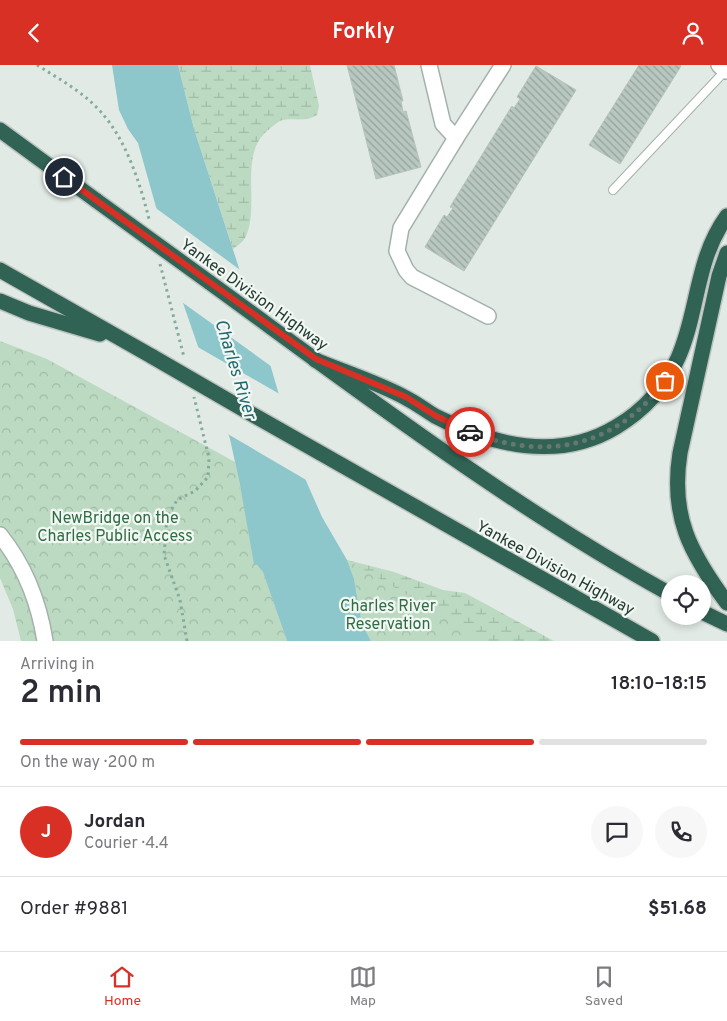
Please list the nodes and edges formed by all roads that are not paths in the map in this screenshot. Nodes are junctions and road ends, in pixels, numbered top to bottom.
1 (429, 65) edge
2 (503, 65) edge
3 (722, 68) edge
4 (0, 131) edge
5 (456, 138) junction
6 (613, 191) dead end
7 (727, 216) edge
8 (727, 253) edge
9 (0, 270) edge
10 (0, 301) edge
11 (488, 316) dead end
12 (125, 341) junction
13 (316, 359) junction
14 (0, 535) edge
15 (661, 589) edge
16 (727, 603) edge
17 (711, 616) edge
18 (727, 624) edge
19 (45, 641) edge
20 (652, 641) edge

1 - 5 street
2 - 5 street
3 - 6 lane
4 - 13 highway, Yankee Division Highway, bridge
5 - 11 street
7 - 13 highway
8 - 16 highway
9 - 12 highway, Yankee Division Highway
10 - 12 highway
12 - 20 highway, Yankee Division Highway, bridge
13 - 15 highway, Yankee Division Highway
14 - 19 street
17 - 18 highway

